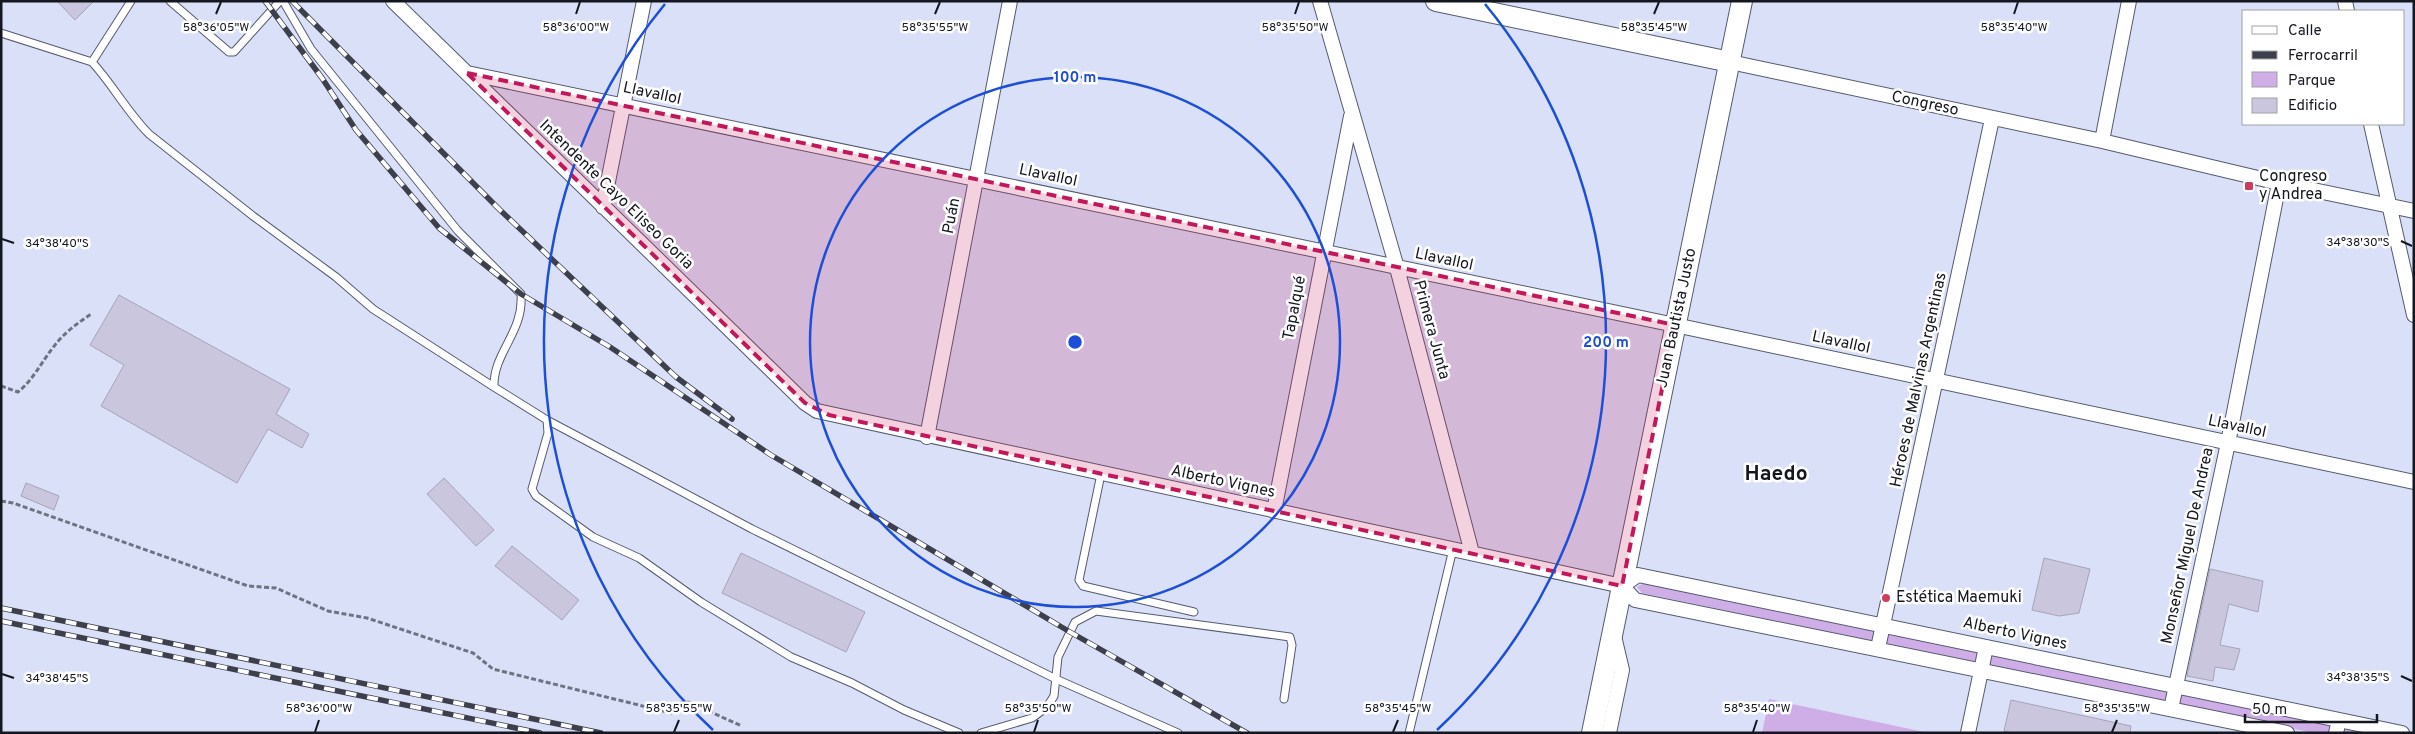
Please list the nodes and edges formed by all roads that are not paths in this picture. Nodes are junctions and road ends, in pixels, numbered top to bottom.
1 (131, 1) edge
2 (170, 1) edge
3 (282, 1) edge
4 (393, 1) edge
5 (644, 1) edge
6 (1010, 1) edge
7 (1320, 1) edge
8 (1436, 1) edge
9 (1742, 1) edge
10 (2129, 1) edge
11 (1, 33) edge
12 (92, 62) junction
13 (1730, 62) junction
14 (468, 73) junction
15 (624, 106) junction
16 (1352, 113) junction
17 (1992, 119) junction
18 (2371, 125) edge
19 (2102, 141) junction
20 (977, 178) junction
21 (2279, 184) junction
22 (2388, 205) junction
23 (603, 207) junction
24 (2414, 211) edge
25 (1324, 252) junction
26 (1397, 268) junction
27 (2414, 315) edge
28 (1675, 325) junction
29 (1937, 381) junction
30 (494, 386) junction
31 (817, 411) joint
32 (548, 420) junction
33 (927, 437) junction
34 (2228, 443) junction
35 (1101, 474) junction
36 (2414, 482) edge
37 (1274, 511) junction
38 (1453, 549) junction
39 (1472, 553) junction
40 (1622, 586) junction
41 (1194, 612) dead end
42 (1883, 624) junction
43 (1613, 634) junction
44 (1986, 647) junction
45 (1878, 648) junction
46 (1981, 670) junction
47 (1056, 679) junction
48 (2175, 685) junction
49 (1284, 699) dead end
50 (2171, 709) junction
51 (2337, 726) edge
52 (959, 733) edge
53 (980, 733) edge
54 (1178, 733) edge
55 (1409, 733) edge
56 (1592, 733) edge
57 (1609, 733) edge
58 (1968, 733) edge
59 (2287, 733) edge
60 (2402, 733) edge

1 - 12 lane
2 - 3 lane
3 - 30 lane
4 - 14 street, Intendente Cayo Eliseo Goria
5 - 15 street
6 - 20 street, Puán
7 - 16 street, Primera Junta
8 - 13 street, Congreso
9 - 13 street, Juan Bautista Justo
10 - 19 street
11 - 12 lane
12 - 30 lane
13 - 17 street, Congreso
13 - 28 street, Juan Bautista Justo
14 - 15 street, Llavallol
14 - 23 street, Intendente Cayo Eliseo Goria
15 - 20 street, Llavallol
15 - 23 street
16 - 25 street, Tapalqué
16 - 26 street, Primera Junta
17 - 19 street, Congreso
17 - 29 street, Héroes de Malvinas Argentinas
18 - 22 street
19 - 21 street, Congreso
20 - 25 street, Llavallol
20 - 33 street, Puán
21 - 22 street, Congreso
21 - 34 street, Monseñor Miguel De Andrea
22 - 24 street, Congreso
22 - 27 street
23 - 31 street, Intendente Cayo Eliseo Goria
25 - 26 street, Llavallol
25 - 37 street, Tapalqué
26 - 28 street, Llavallol
26 - 39 street, Primera Junta
28 - 29 street, Llavallol
28 - 40 street, Juan Bautista Justo
29 - 34 street, Llavallol
29 - 42 street, Héroes de Malvinas Argentinas
30 - 32 lane
31 - 33 street, Alberto Vignes
32 - 47 lane
32 - 52 lane
33 - 35 street, Alberto Vignes
34 - 36 street, Llavallol
34 - 48 street, Monseñor Miguel De Andrea
35 - 37 street, Alberto Vignes
35 - 41 lane
37 - 38 street, Alberto Vignes
38 - 39 street, Alberto Vignes
38 - 55 lane
39 - 40 street, Alberto Vignes
40 - 42 street, Alberto Vignes
40 - 43 street, Juan Bautista Justo
40 - 45 street, Alberto Vignes
42 - 44 street, Alberto Vignes
42 - 45 street, Héroes de Malvinas Argentinas
43 - 56 street, Juan Bautista Justo
43 - 57 street, Juan Bautista Justo
44 - 46 street
44 - 48 street, Alberto Vignes
45 - 46 street, Alberto Vignes
46 - 50 street, Alberto Vignes
46 - 58 street
47 - 49 lane
47 - 53 lane
47 - 54 lane
48 - 50 street, Monseñor Miguel De Andrea
48 - 51 street, Alberto Vignes
50 - 59 street, Alberto Vignes
51 - 60 street, Alberto Vignes

